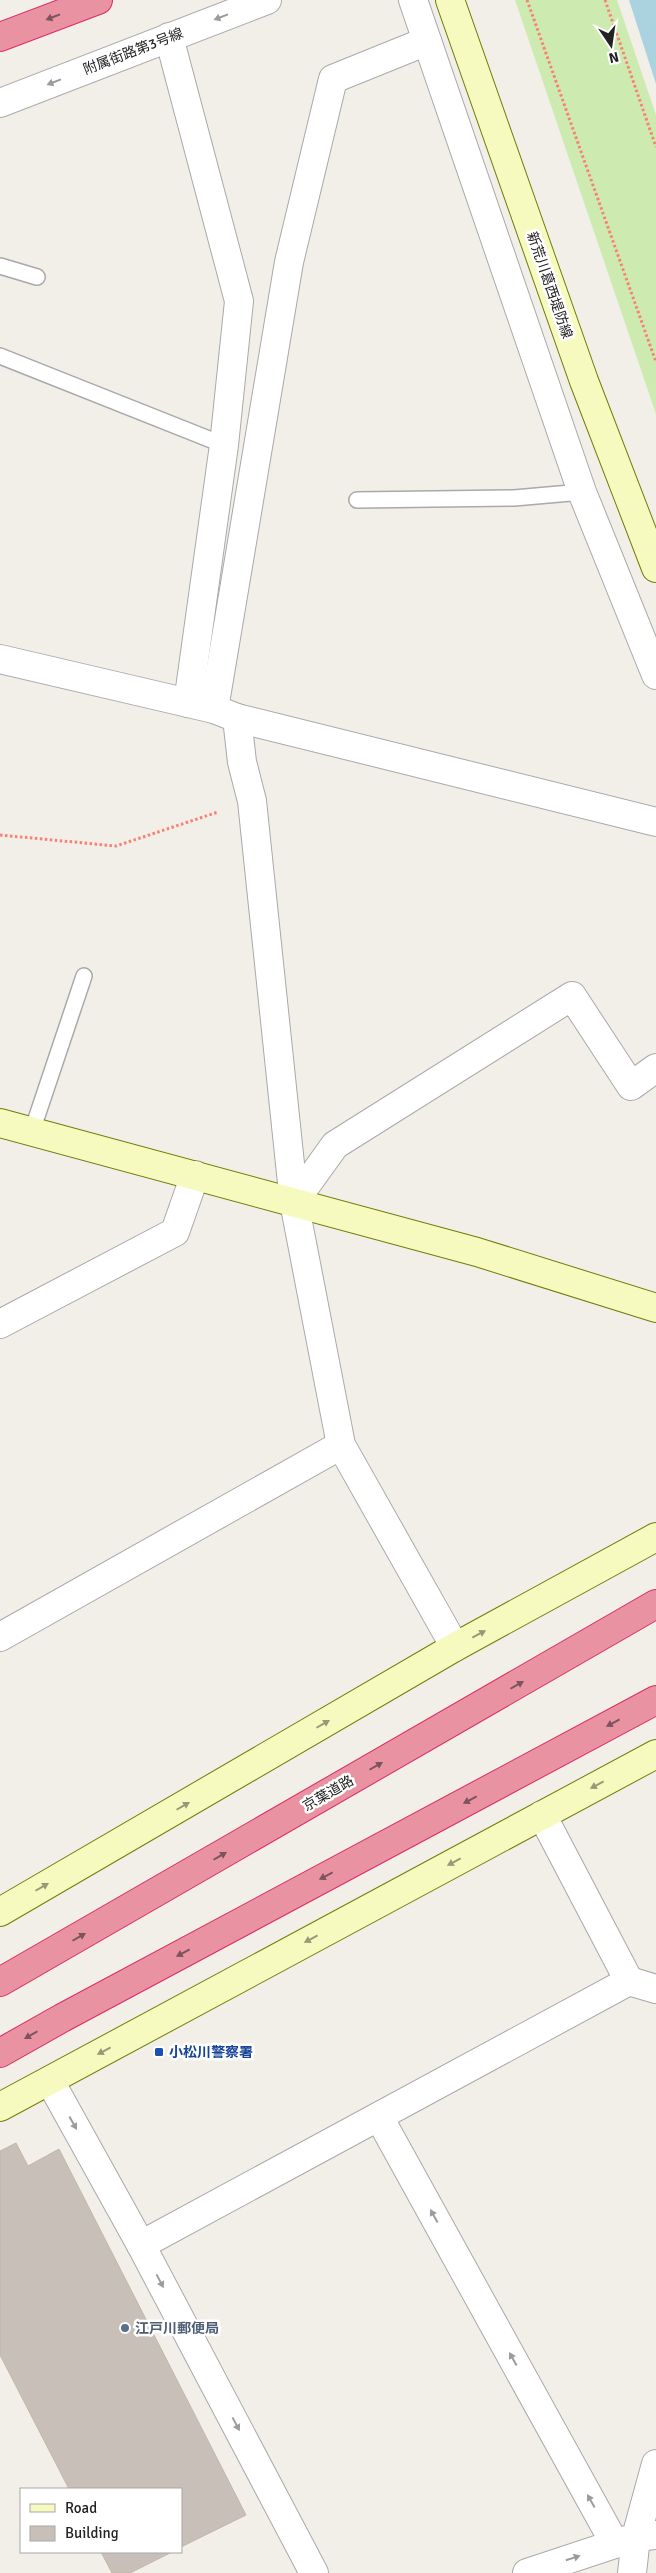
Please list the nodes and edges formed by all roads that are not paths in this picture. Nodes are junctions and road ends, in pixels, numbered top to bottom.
1 (98, 0) edge
2 (267, 0) edge
3 (413, 0) edge
4 (450, 0) edge
5 (0, 37) edge
6 (169, 37) junction
7 (427, 41) junction
8 (0, 103) edge
9 (0, 266) edge
10 (37, 277) dead end
11 (0, 356) edge
12 (224, 445) junction
13 (582, 492) junction
14 (357, 500) dead end
15 (656, 568) edge
16 (0, 659) edge
17 (656, 676) edge
18 (213, 710) junction
19 (656, 822) edge
20 (84, 976) dead end
21 (656, 1068) edge
22 (0, 1123) edge
23 (32, 1131) junction
24 (195, 1175) junction
25 (294, 1202) junction
26 (656, 1308) edge
27 (0, 1324) edge
28 (341, 1445) junction
29 (656, 1537) edge
30 (656, 1604) edge
31 (0, 1637) edge
32 (455, 1647) junction
33 (656, 1700) edge
34 (656, 1754) edge
35 (542, 1815) junction
36 (0, 1912) edge
37 (629, 1981) junction
38 (0, 1982) edge
39 (656, 1990) edge
40 (0, 2053) edge
41 (50, 2081) junction
42 (0, 2107) edge
43 (379, 2117) junction
44 (141, 2244) junction
45 (656, 2464) edge
46 (636, 2539) edge
47 (314, 2573) edge
48 (527, 2573) edge
49 (632, 2573) edge

1 -> 5 highway
2 -> 6 street, 附属街路第3号線
3 - 7 street
4 - 15 street, 新荒川葛西堤防線
6 -> 8 street, 附属街路第3号線
6 - 12 street
7 - 13 street
7 - 18 street
9 - 10 lane
11 - 12 lane
12 - 18 street
13 - 14 lane
13 - 17 street
16 - 18 street
18 - 19 street
18 - 25 street
20 - 23 lane
21 - 25 street
22 - 23 street
23 - 24 street
24 - 25 street
24 - 27 street
25 - 26 street
25 - 28 street
28 - 31 street
28 - 32 street
32 -> 29 street
38 -> 30 highway, 京葉道路
36 -> 32 street
33 -> 40 highway
34 -> 35 street
35 - 37 street
35 -> 41 street
37 - 39 street
37 - 43 street
41 - 42 street
41 -> 44 street
43 - 44 street
46 -> 43 street
44 -> 47 street
45 - 46 street
48 -> 46 street
46 - 49 street

